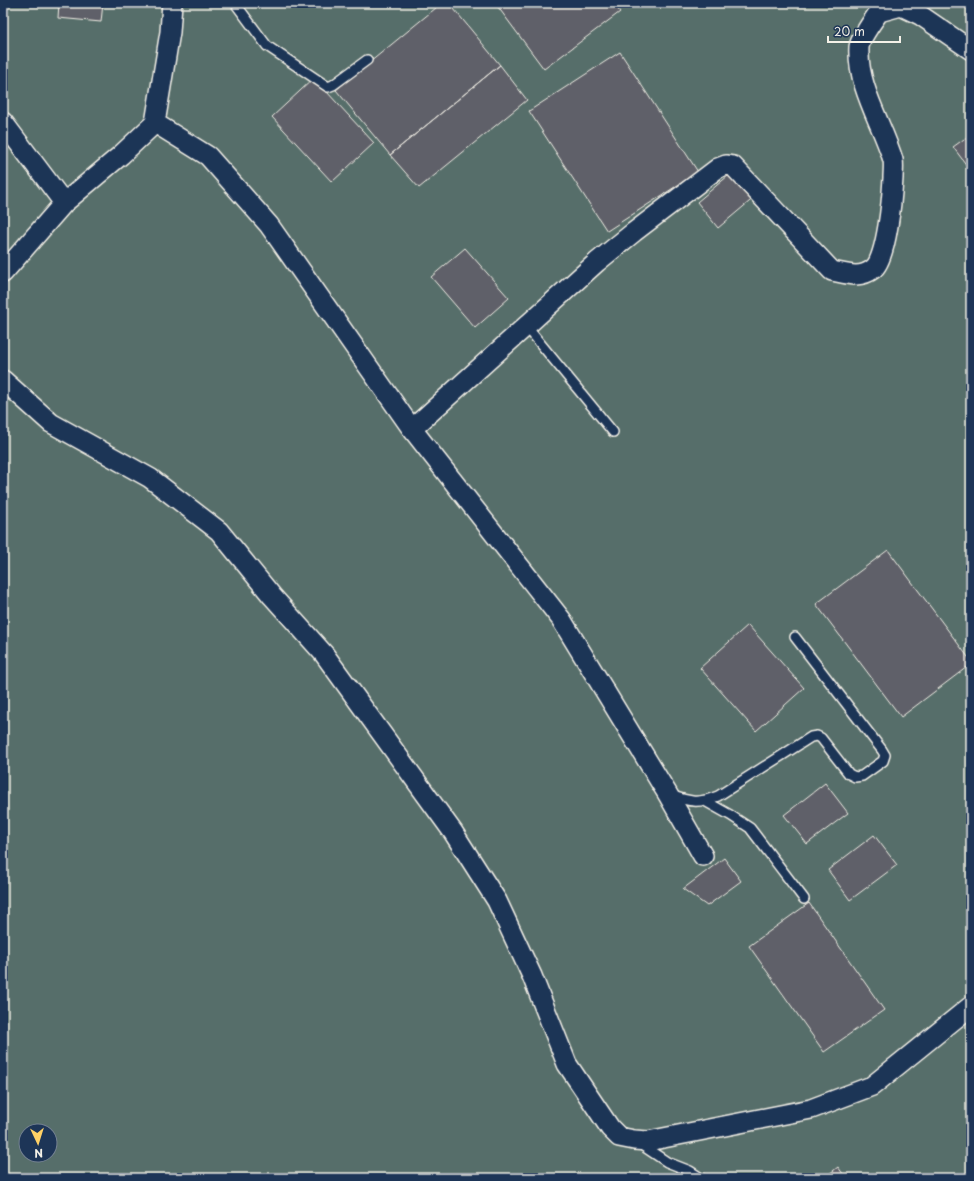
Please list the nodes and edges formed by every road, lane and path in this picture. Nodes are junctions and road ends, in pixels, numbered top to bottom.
1 (172, 3) edge
2 (235, 3) edge
3 (971, 50) edge
4 (367, 60) dead end
5 (3, 122) edge
6 (155, 123) junction
7 (64, 203) junction
8 (3, 273) edge
9 (526, 326) junction
10 (3, 380) edge
11 (412, 429) junction
12 (613, 432) dead end
13 (795, 637) dead end
14 (667, 794) junction
15 (705, 801) junction
16 (703, 856) dead end
17 (804, 899) dead end
18 (971, 1006) edge
19 (634, 1140) junction
20 (701, 1178) edge

1 - 6 street
2 - 4 lane
3 - 9 street
5 - 7 street
6 - 7 street
6 - 11 street
7 - 8 street
9 - 11 street
9 - 12 lane
10 - 19 street
11 - 14 street
13 - 15 lane
14 - 15 lane
14 - 16 street
15 - 17 lane
18 - 19 street
19 - 20 lane

